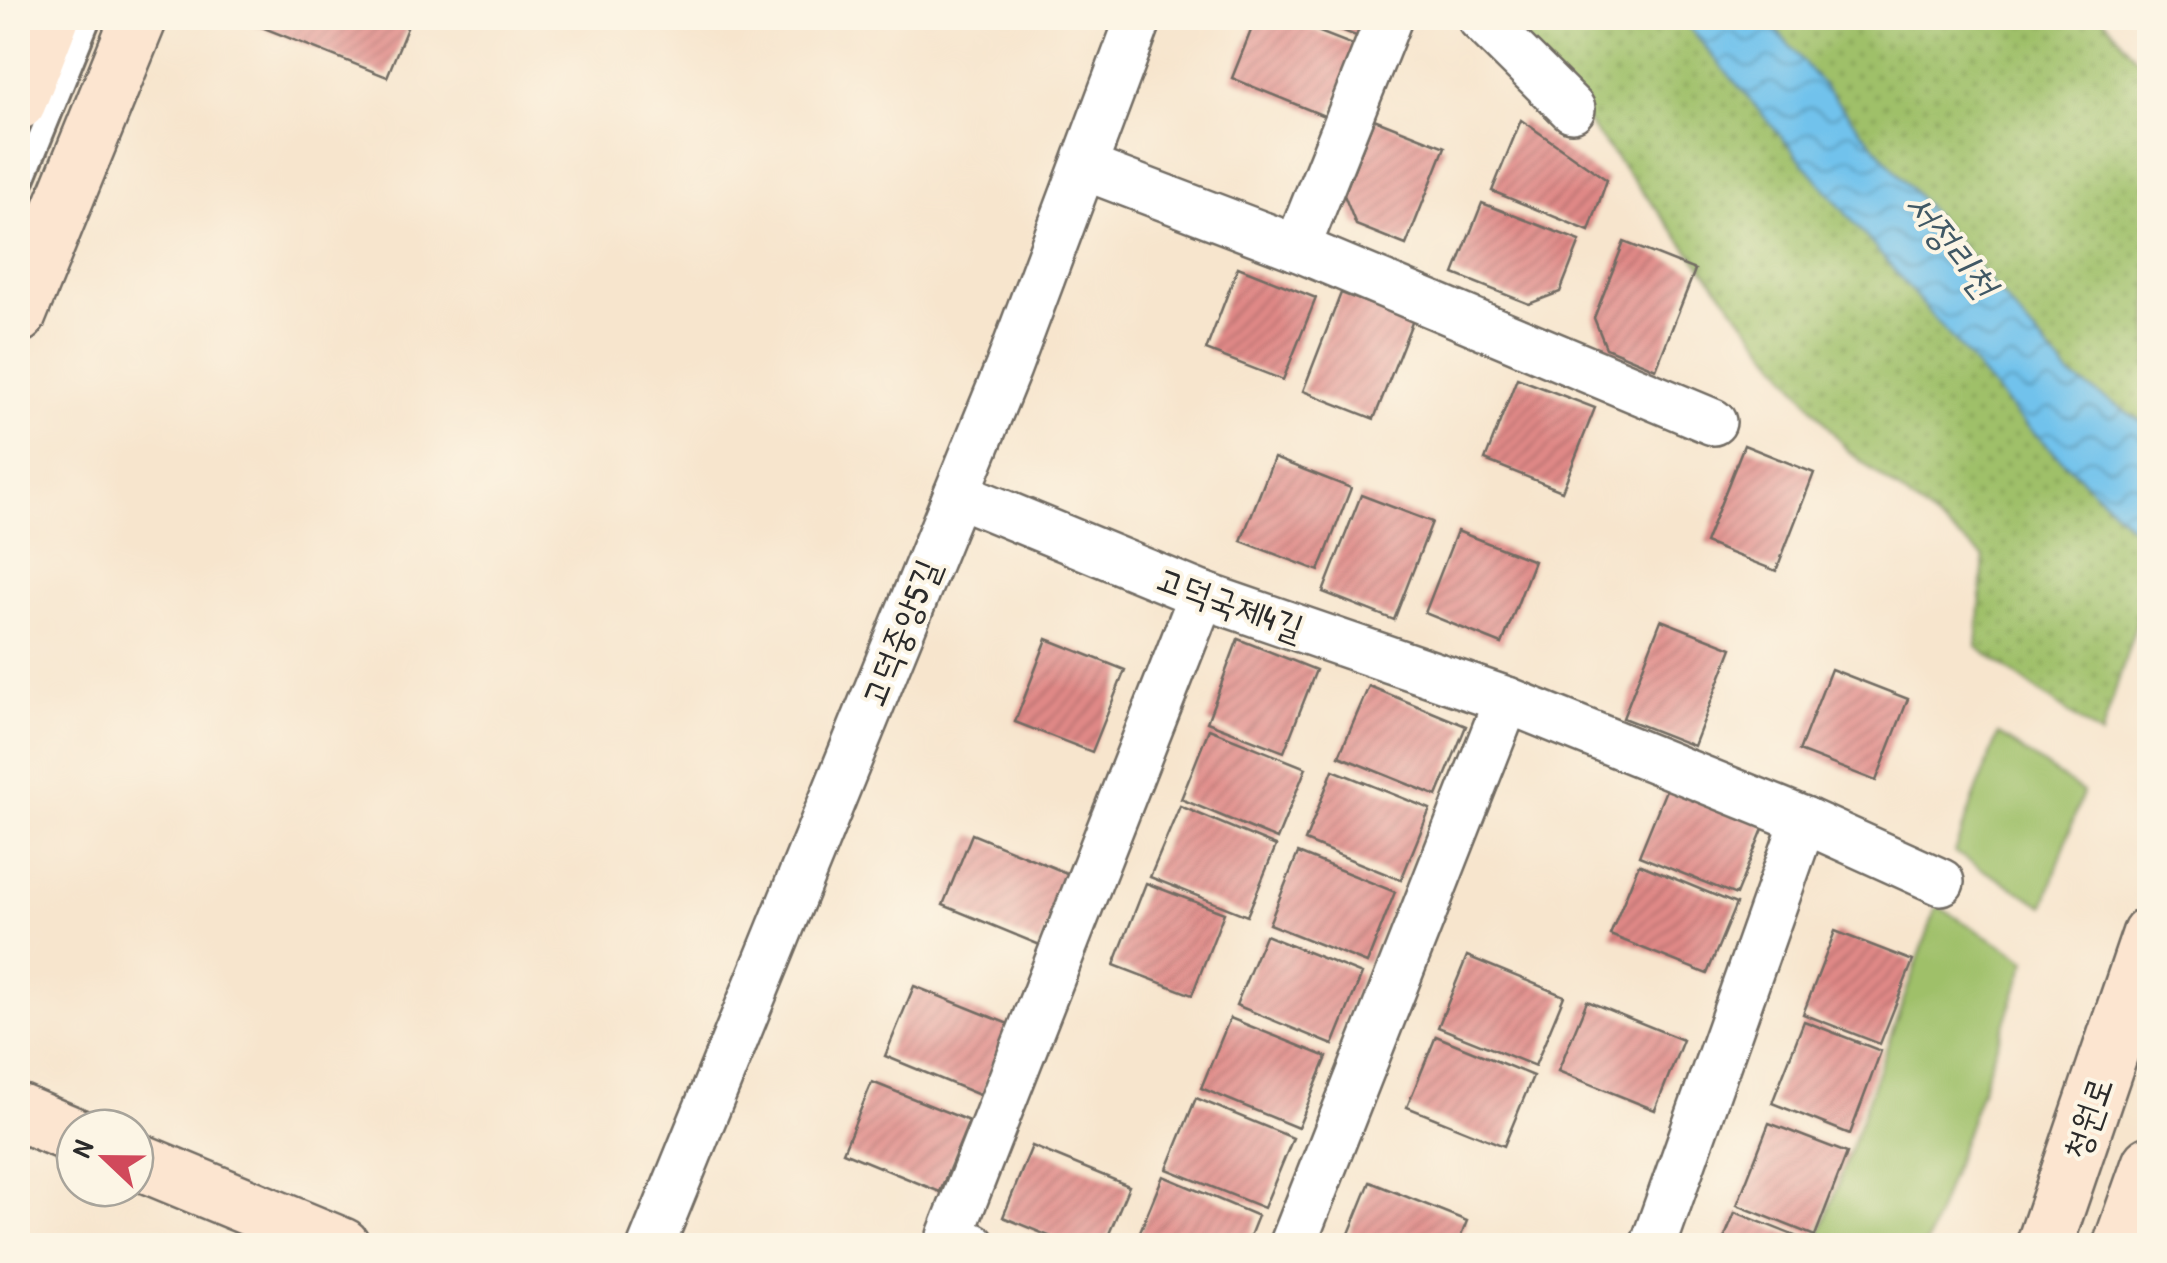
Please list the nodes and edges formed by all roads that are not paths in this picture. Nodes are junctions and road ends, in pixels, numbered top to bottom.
1 (52, 18) edge
2 (89, 18) edge
3 (114, 18) edge
4 (138, 18) edge
5 (1138, 18) edge
6 (1389, 18) edge
7 (1480, 18) edge
8 (18, 102) edge
9 (1572, 108) dead end
10 (1084, 167) junction
11 (18, 192) edge
12 (1297, 248) junction
13 (18, 260) edge
14 (18, 315) edge
15 (1713, 422) dead end
16 (956, 494) junction
17 (1202, 595) junction
18 (1507, 700) junction
19 (1804, 820) junction
20 (1941, 882) dead end
21 (2150, 934) edge
22 (18, 1112) edge
23 (55, 1128) edge
24 (2150, 1164) edge
25 (155, 1168) edge
26 (342, 1246) edge
27 (651, 1246) edge
28 (973, 1246) edge
29 (1292, 1246) edge
30 (1653, 1246) edge
31 (2044, 1246) edge
32 (2121, 1246) edge

1 - 8 street
2 - 11 lane
3 - 13 lane
4 - 14 street
5 - 10 street, 고덕중앙5길
6 - 12 street
7 - 9 street
10 - 12 street
10 - 16 street, 고덕중앙5길
12 - 15 street
16 - 17 street, 고덕국제4길
16 - 27 street, 고덕중앙5길
17 - 18 street, 고덕국제4길
17 - 28 street
18 - 19 street, 고덕국제4길
18 - 29 street
19 - 20 street, 고덕국제4길
19 - 30 street
21 - 31 street, 청원로
22 - 23 street
24 - 32 street
25 - 26 street

